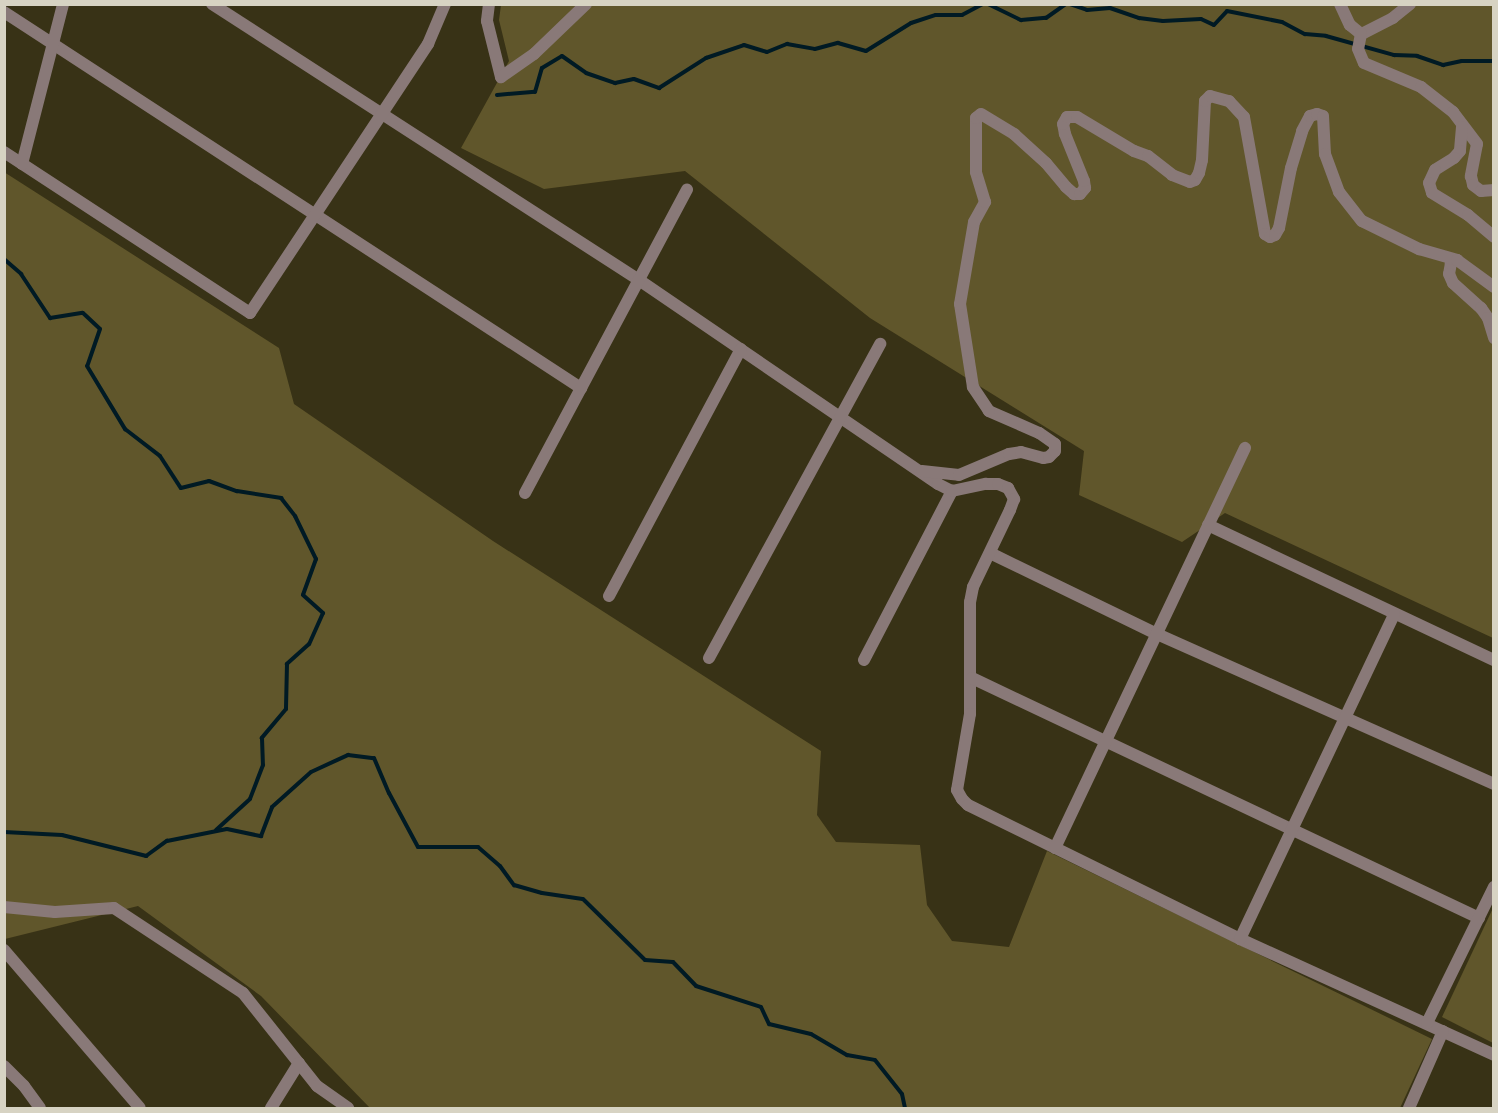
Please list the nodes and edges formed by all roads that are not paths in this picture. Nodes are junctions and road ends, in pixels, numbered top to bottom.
1 (63, 4) edge
2 (212, 4) edge
3 (445, 4) edge
4 (489, 4) edge
5 (586, 4) edge
6 (1341, 4) edge
7 (1410, 4) edge
8 (4, 12) edge
9 (1361, 34) junction
10 (53, 43) junction
11 (380, 115) junction
12 (1462, 127) junction
13 (4, 152) edge
14 (22, 164) junction
15 (687, 189) dead end
16 (1494, 190) edge
17 (315, 214) junction
18 (1494, 237) edge
19 (1457, 260) junction
20 (639, 280) junction
21 (1494, 287) edge
22 (1494, 338) edge
23 (880, 344) dead end
24 (741, 349) junction
25 (582, 388) junction
26 (839, 415) junction
27 (1245, 448) dead end
28 (922, 471) junction
29 (952, 491) junction
30 (525, 493) dead end
31 (1208, 525) junction
32 (990, 553) junction
33 (609, 596) dead end
34 (1394, 615) junction
35 (1156, 634) junction
36 (709, 658) dead end
37 (864, 660) dead end
38 (1494, 660) edge
39 (972, 678) junction
40 (1345, 720) junction
41 (1106, 741) junction
42 (1494, 784) edge
43 (1292, 830) junction
44 (1055, 848) junction
45 (1494, 887) edge
46 (4, 908) edge
47 (1479, 918) junction
48 (1240, 939) junction
49 (4, 950) edge
50 (1427, 1023) junction
51 (1443, 1030) junction
52 (1494, 1055) edge
53 (299, 1064) junction
54 (4, 1066) edge
55 (40, 1108) edge
56 (140, 1108) edge
57 (271, 1108) edge
58 (348, 1108) edge
59 (1409, 1108) edge

1 - 10 street
2 - 11 street
3 - 11 street
4 - 5 street
6 - 9 street
7 - 9 street
8 - 10 street
9 - 12 street
10 - 14 street
10 - 17 street
11 - 17 street
11 - 20 street
12 - 16 street
12 - 18 street
13 - 14 street
14 - 17 street
15 - 20 street
17 - 25 street
19 - 21 street
19 - 22 street
19 - 28 street
20 - 24 street
20 - 25 street
23 - 26 street
24 - 26 street
24 - 33 street
25 - 30 street
26 - 28 street
26 - 36 street
27 - 31 street
28 - 29 street
29 - 32 street
29 - 37 street
31 - 34 street
31 - 35 street
32 - 35 street
32 - 39 street
34 - 38 street
34 - 40 street
35 - 40 street
35 - 41 street
39 - 41 street
39 - 44 street
40 - 42 street
40 - 43 street
41 - 43 street
41 - 44 street
43 - 47 street
43 - 48 street
44 - 48 street
45 - 47 street
46 - 53 street
47 - 50 street
48 - 50 street
49 - 56 street
50 - 51 street
51 - 52 street
51 - 59 street
53 - 57 street
53 - 58 street
54 - 55 street

